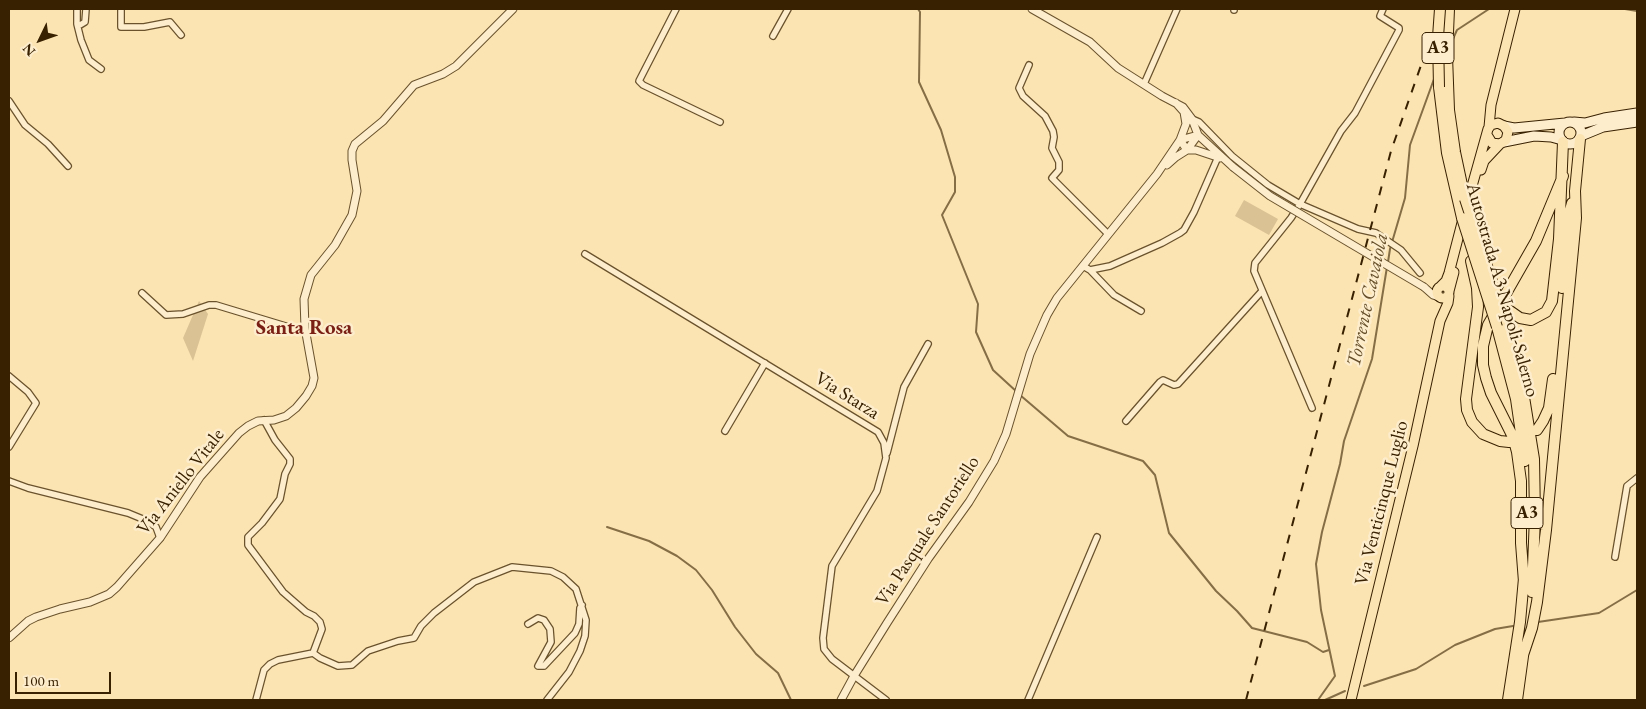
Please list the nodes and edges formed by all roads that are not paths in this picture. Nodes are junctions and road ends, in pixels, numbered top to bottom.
1 (77, 9) edge
2 (86, 9) edge
3 (121, 9) edge
4 (513, 9) edge
5 (676, 9) edge
6 (788, 9) edge
7 (1032, 9) edge
8 (1176, 9) edge
9 (1383, 9) edge
10 (1440, 9) edge
11 (1449, 9) edge
12 (1515, 9) edge
13 (77, 24) junction
14 (181, 35) dead end
15 (773, 36) dead end
16 (1029, 65) dead end
17 (101, 70) dead end
18 (1144, 84) junction
19 (1443, 85) junction
20 (1496, 89) junction
21 (9, 101) edge
22 (1637, 113) edge
23 (720, 122) dead end
24 (1189, 122) junction
25 (1637, 122) edge
26 (1568, 123) junction
27 (1504, 126) junction
28 (1207, 130) junction
29 (1488, 131) junction
30 (1198, 135) junction
31 (1581, 138) junction
32 (1180, 140) junction
33 (1563, 141) junction
34 (1502, 143) junction
35 (1187, 150) junction
36 (1220, 158) junction
37 (68, 166) dead end
38 (1157, 174) junction
39 (1563, 176) junction
40 (1575, 191) junction
41 (1300, 204) junction
42 (1466, 233) junction
43 (1108, 234) junction
44 (585, 254) dead end
45 (1087, 268) junction
46 (1420, 273) dead end
47 (1262, 291) junction
48 (142, 293) dead end
49 (1443, 293) junction
50 (1140, 310) dead end
51 (1506, 313) junction
52 (305, 328) junction
53 (928, 344) dead end
54 (765, 363) junction
55 (9, 376) edge
56 (1312, 408) dead end
57 (264, 420) junction
58 (1126, 421) dead end
59 (1537, 430) dead end
60 (725, 431) dead end
61 (1509, 442) dead end
62 (9, 447) edge
63 (886, 458) junction
64 (1637, 478) edge
65 (9, 480) edge
66 (1097, 537) dead end
67 (160, 538) junction
68 (1615, 557) dead end
69 (1524, 582) junction
70 (582, 605) junction
71 (528, 624) dead end
72 (9, 638) edge
73 (312, 652) junction
74 (1523, 656) junction
75 (854, 676) junction
76 (256, 700) edge
77 (547, 700) edge
78 (841, 700) edge
79 (886, 700) edge
80 (1028, 700) edge
81 (1351, 700) edge
82 (1508, 700) edge
83 (1516, 700) edge

1 - 13 street
2 - 13 street
3 - 14 street
4 - 52 street, Via Aniello Vitale
5 - 23 street
6 - 15 street
7 - 18 street
8 - 18 street
9 - 41 street
10 - 19 highway, Autostrada A3 Napoli-Salerno / A3, bridge
11 - 19 highway, Autostrada A3 Napoli-Salerno / A3
12 - 20 main road
13 - 17 street
16 - 43 street
18 - 24 street
19 - 42 highway, Autostrada A3 Napoli-Salerno / A3, bridge
19 - 51 highway, Autostrada A3 Napoli-Salerno / A3, bridge
20 - 27 main road
20 - 29 main road
21 - 37 street
22 - 26 main road
24 - 28 street
24 - 30 street
24 - 32 street
25 - 31 main road
26 - 27 main road
26 - 31 main road
26 - 33 main road
27 - 29 main road
27 - 34 main road
28 - 30 street
28 - 41 street
29 - 34 main road
29 - 49 main road
30 - 32 street
30 - 35 street
30 - 36 street
31 - 33 main road
31 - 40 highway
32 - 35 street
32 - 38 street
33 - 34 main road
33 - 39 highway
34 - 49 main road, Via Venticinque Luglio
35 - 36 street
35 - 38 street
36 - 45 street
36 - 49 street, bridge
38 - 43 street, Via Pasquale Santoriello
39 - 51 highway
39 - 69 highway
40 - 59 highway
40 - 74 highway
41 - 46 street
41 - 47 street
42 - 61 highway, A3, bridge
42 - 69 highway, Autostrada A3 Napoli-Salerno / A3, bridge
43 - 45 street, Via Pasquale Santoriello
44 - 54 street, Via Starza
45 - 50 street
45 - 75 street, Via Pasquale Santoriello
47 - 56 street
47 - 58 street
48 - 52 street
49 - 81 main road, Via Venticinque Luglio
51 - 74 highway, Autostrada A3 Napoli-Salerno / A3
52 - 57 street, Via Aniello Vitale
53 - 63 street
54 - 60 street
54 - 63 street, Via Starza
55 - 62 street
57 - 67 street, Via Aniello Vitale
57 - 73 street
63 - 75 street
64 - 68 street
65 - 67 street
66 - 80 street
67 - 72 street, Via Aniello Vitale
69 - 82 highway, Autostrada A3 Napoli-Salerno / A3
70 - 71 street
70 - 73 street
70 - 77 street
73 - 76 street
74 - 83 highway, Autostrada A3 Napoli-Salerno / A3
75 - 78 street, Via Pasquale Santoriello
75 - 79 street

